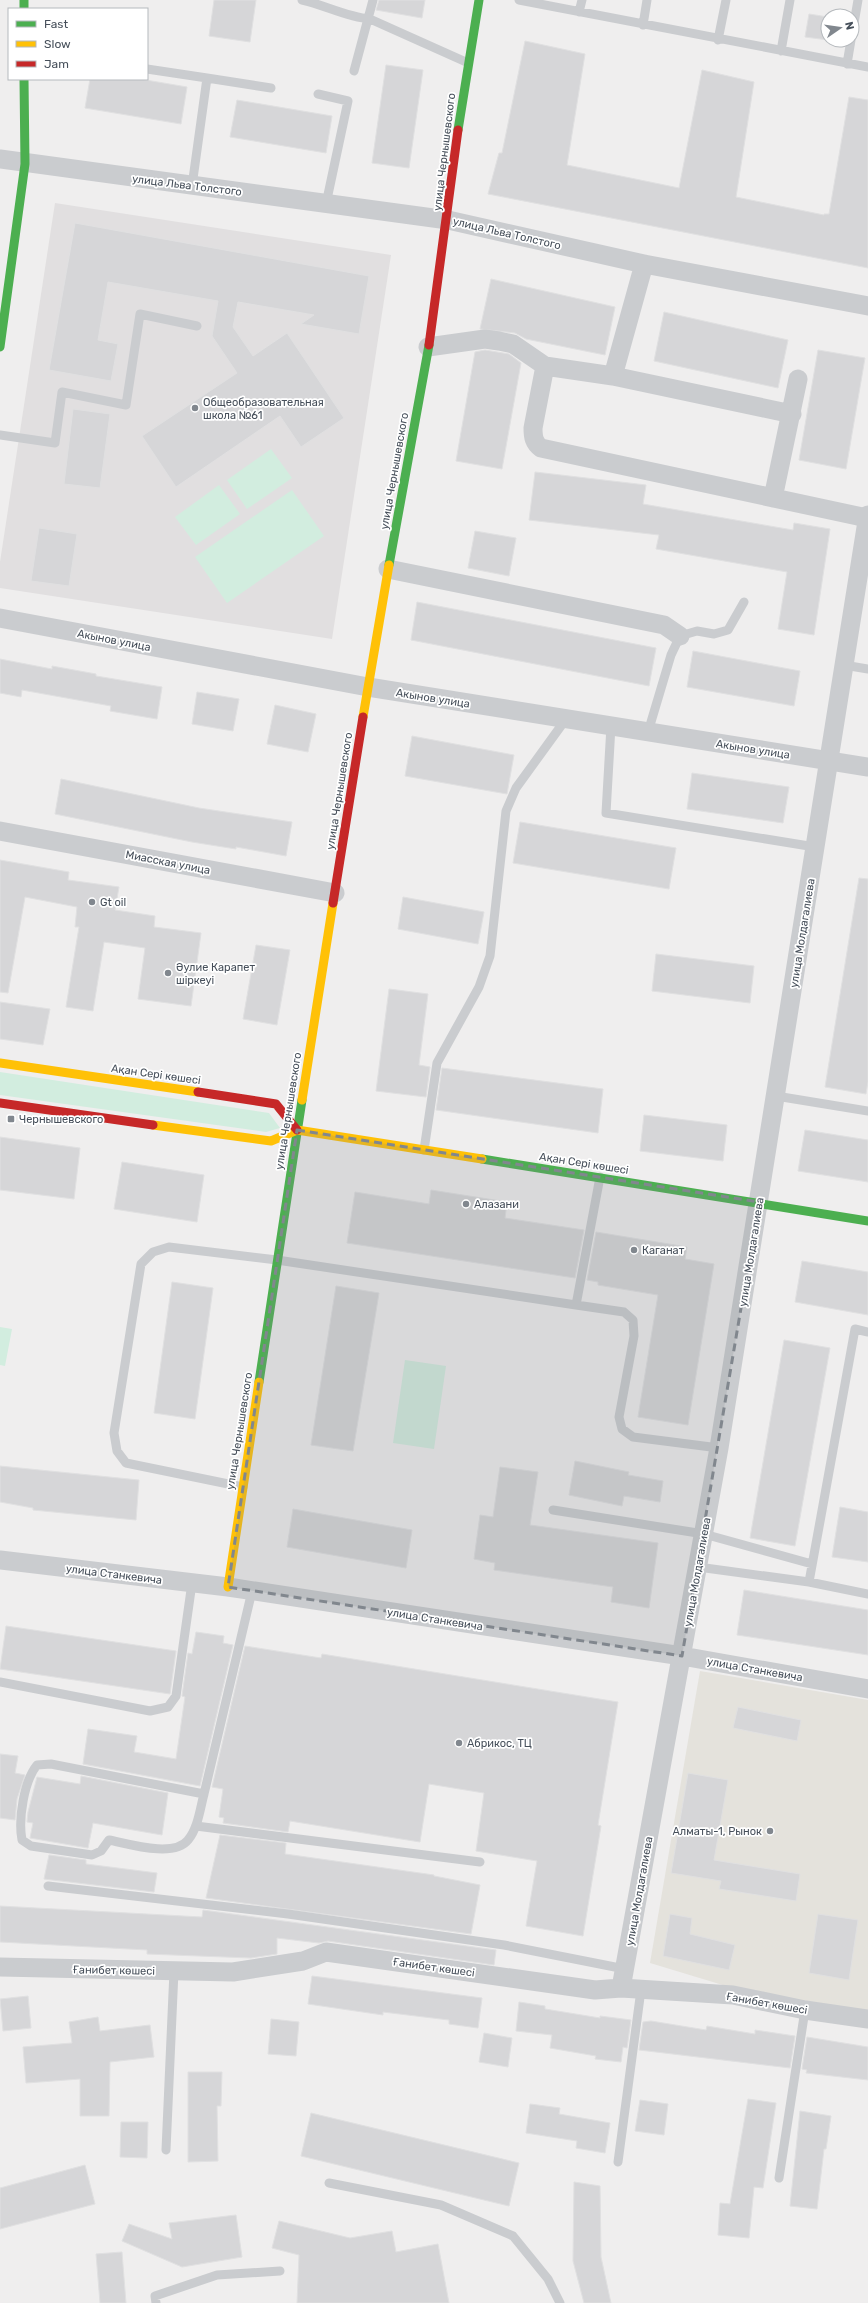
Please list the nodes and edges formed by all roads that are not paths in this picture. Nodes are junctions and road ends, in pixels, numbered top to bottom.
1 (302, 0) edge
2 (373, 0) edge
3 (479, 0) edge
4 (519, 0) edge
5 (582, 0) edge
6 (647, 0) edge
7 (726, 0) edge
8 (790, 0) edge
9 (579, 12) junction
10 (370, 19) junction
11 (642, 25) junction
12 (718, 40) junction
13 (850, 48) edge
14 (781, 52) junction
15 (466, 62) junction
16 (847, 64) junction
17 (868, 67) edge
18 (148, 69) edge
19 (354, 71) dead end
20 (207, 78) junction
21 (24, 80) edge
22 (271, 88) dead end
23 (318, 94) dead end
24 (0, 159) edge
25 (26, 164) junction
26 (192, 186) junction
27 (326, 204) junction
28 (448, 220) junction
29 (644, 264) junction
30 (0, 275) edge
31 (10, 277) junction
32 (868, 306) edge
33 (2, 318) edge
34 (197, 326) dead end
35 (0, 347) edge
36 (428, 347) junction
37 (545, 366) junction
38 (613, 376) junction
39 (798, 379) dead end
40 (792, 414) junction
41 (0, 435) edge
42 (773, 498) junction
43 (868, 515) edge
44 (868, 518) edge
45 (388, 569) junction
46 (744, 602) dead end
47 (0, 618) edge
48 (680, 636) junction
49 (844, 665) junction
50 (868, 669) edge
51 (368, 687) junction
52 (566, 719) junction
53 (611, 726) junction
54 (648, 732) junction
55 (829, 760) junction
56 (868, 766) edge
57 (0, 831) edge
58 (815, 847) junction
59 (335, 893) junction
60 (0, 1063) edge
61 (776, 1096) junction
62 (0, 1103) edge
63 (868, 1111) edge
64 (297, 1130) junction
65 (424, 1150) junction
66 (600, 1177) junction
67 (759, 1202) junction
68 (868, 1221) edge
69 (277, 1260) junction
70 (576, 1305) junction
71 (868, 1332) edge
72 (719, 1448) junction
73 (243, 1487) junction
74 (553, 1510) dead end
75 (704, 1534) junction
76 (0, 1560) edge
77 (812, 1564) junction
78 (698, 1567) junction
79 (808, 1582) junction
80 (192, 1583) junction
81 (228, 1587) junction
82 (252, 1590) junction
83 (868, 1594) edge
84 (682, 1656) junction
85 (0, 1682) edge
86 (868, 1688) edge
87 (204, 1794) junction
88 (196, 1826) junction
89 (480, 1862) dead end
90 (48, 1886) dead end
91 (0, 1967) edge
92 (625, 1969) junction
93 (174, 1971) junction
94 (621, 1988) junction
95 (641, 1990) junction
96 (805, 2010) junction
97 (868, 2019) edge
98 (166, 2150) dead end
99 (618, 2162) dead end
100 (779, 2178) dead end
101 (329, 2183) dead end
102 (280, 2272) dead end
103 (156, 2303) edge
104 (560, 2303) edge

1 - 10 lane
2 - 10 lane
3 - 15 street, улица Чернышевского
4 - 9 lane
5 - 9 lane
6 - 11 lane
7 - 12 lane
8 - 14 lane
9 - 11 lane
10 - 15 lane
10 - 19 lane
11 - 12 lane
12 - 14 lane
13 - 16 lane
14 - 16 lane
15 - 28 street, улица Чернышевского
16 - 17 lane
18 - 20 lane
20 - 22 lane
20 - 26 lane
21 - 25 street
23 - 27 lane
24 - 25 street, улица Льва Толстого
25 - 26 street, улица Льва Толстого
25 - 31 street
26 - 27 street, улица Льва Толстого
27 - 28 street, улица Льва Толстого
28 - 29 street, улица Льва Толстого
28 - 36 street, улица Чернышевского
29 - 32 street, улица Льва Толстого
29 - 38 street
30 - 31 lane
31 - 33 street
33 - 35 street
34 - 41 lane
36 - 37 street
36 - 45 street, улица Чернышевского
37 - 38 street
37 - 42 street
38 - 40 street
39 - 40 street
40 - 42 street
42 - 44 street
43 - 44 street, улица Молдагалиева
44 - 49 street, улица Молдагалиева
45 - 48 street
45 - 51 street, улица Чернышевского
46 - 48 lane
47 - 51 street, Акынов улица
48 - 54 lane
49 - 50 lane
49 - 55 street, улица Молдагалиева
51 - 52 street, Акынов улица
51 - 59 street, улица Чернышевского
52 - 53 street, Акынов улица
52 - 65 lane
53 - 54 street, Акынов улица
53 - 58 lane
54 - 55 street, Акынов улица
55 - 56 street, Акынов улица
55 - 58 street, улица Молдагалиева
57 - 59 street, Миасская улица
58 - 61 street, улица Молдагалиева
59 - 64 street, улица Чернышевского
60 - 64 street, Ақан Сері көшесі
61 - 63 lane
61 - 67 street, улица Молдагалиева
62 - 64 street
64 - 65 street, Ақан Сері көшесі
64 - 69 street, улица Чернышевского
65 - 66 street, Ақан Сері көшесі
66 - 67 street, Ақан Сері көшесі
66 - 70 lane
67 - 68 street, Ақан Сері көшесі
67 - 72 street, улица Молдагалиева
69 - 70 lane
69 - 73 street, улица Чернышевского
69 - 73 lane
70 - 72 lane
71 - 77 lane
72 - 75 street, улица Молдагалиева
73 - 81 street, улица Чернышевского
74 - 75 lane
75 - 77 lane
75 - 78 street, улица Молдагалиева
76 - 80 street, улица Станкевича
77 - 79 lane
78 - 79 lane
78 - 84 street, улица Молдагалиева
79 - 83 lane
80 - 81 street, улица Станкевича
80 - 85 lane
81 - 82 street, улица Станкевича
82 - 84 street, улица Станкевича
82 - 87 lane
84 - 86 street, улица Станкевича
84 - 92 street, улица Молдагалиева
87 - 88 lane
87 - 88 lane
88 - 89 lane
90 - 92 lane
91 - 93 street, Ғанибет көшесі
92 - 94 street, улица Молдагалиева
93 - 94 street, Ғанибет көшесі
93 - 98 lane
94 - 95 street, Ғанибет көшесі
95 - 96 street, Ғанибет көшесі
95 - 99 lane
96 - 97 street, Ғанибет көшесі
96 - 100 lane
101 - 104 lane
102 - 103 lane

